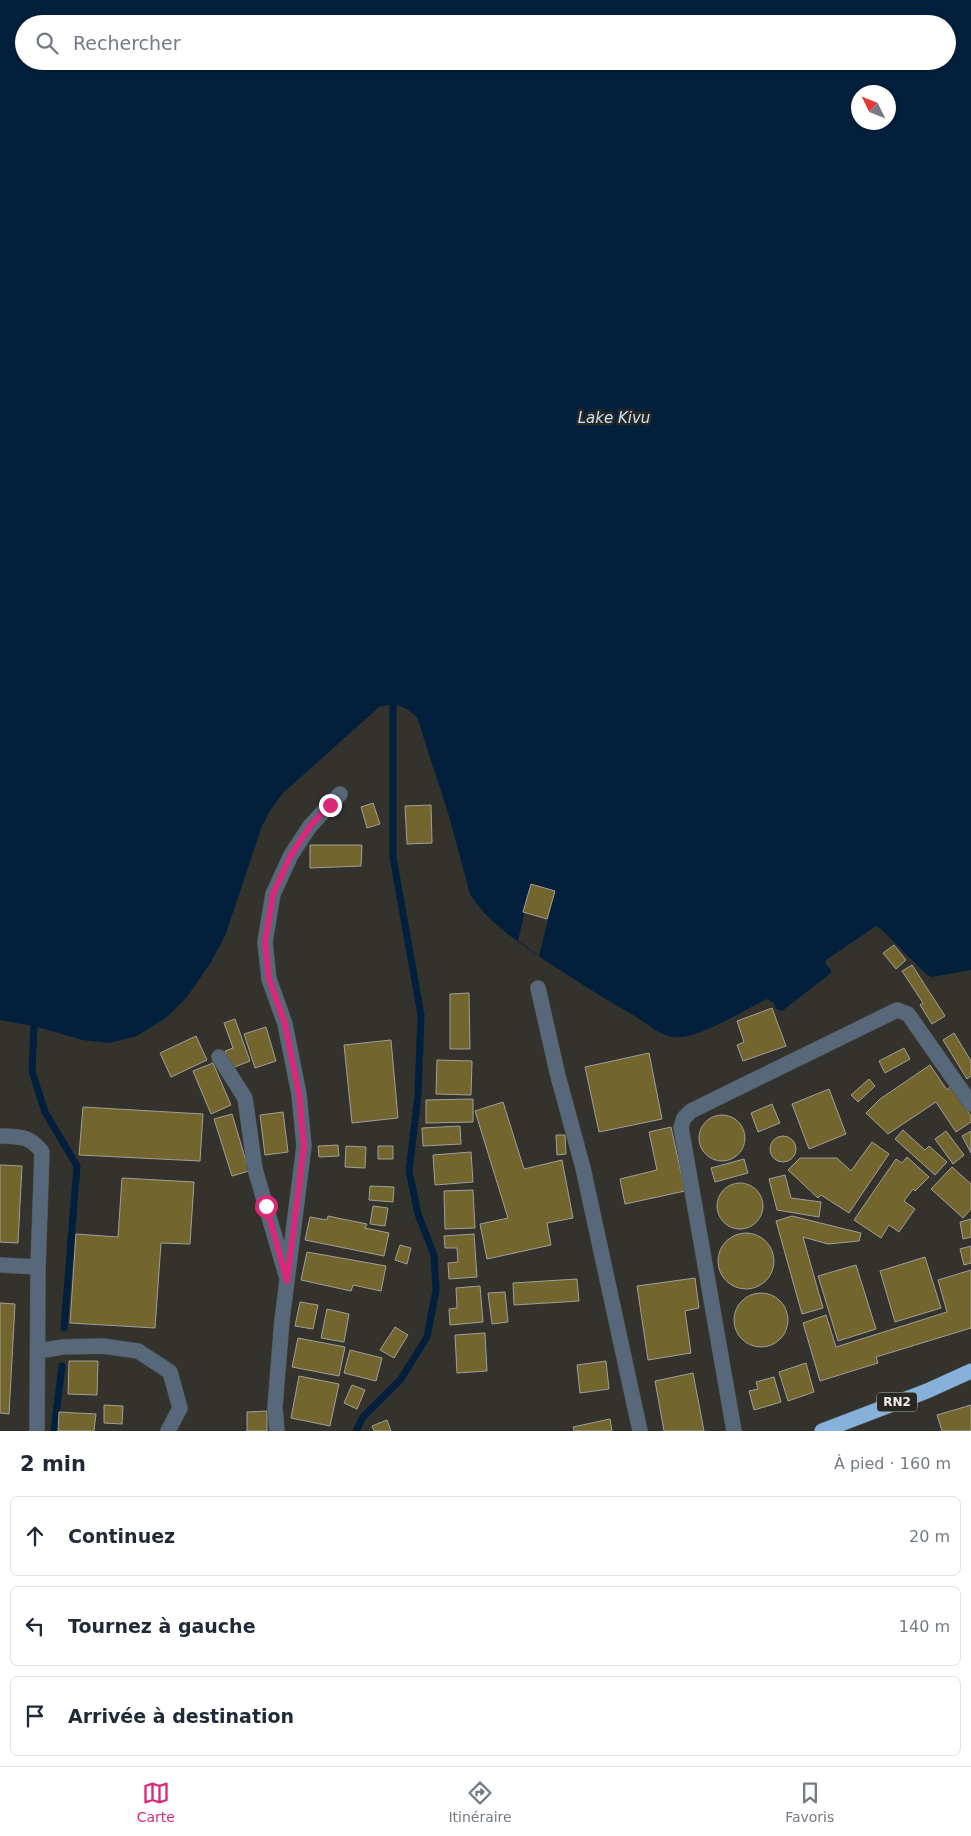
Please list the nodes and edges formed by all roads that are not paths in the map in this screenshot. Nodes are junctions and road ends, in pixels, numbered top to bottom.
1 (340, 794) dead end
2 (538, 988) dead end
3 (219, 1057) dead end
4 (971, 1104) edge
5 (0, 1136) edge
6 (0, 1265) edge
7 (38, 1267) junction
8 (287, 1281) junction
9 (38, 1351) junction
10 (971, 1371) edge
11 (37, 1431) edge
12 (168, 1431) edge
13 (277, 1431) edge
14 (640, 1431) edge
15 (734, 1431) edge
16 (822, 1431) edge

1 - 8 street
2 - 14 street
3 - 8 street
4 - 15 street
5 - 7 street
6 - 7 street
7 - 9 street
8 - 13 street
9 - 11 street
9 - 12 street
10 - 16 highway, RN2

